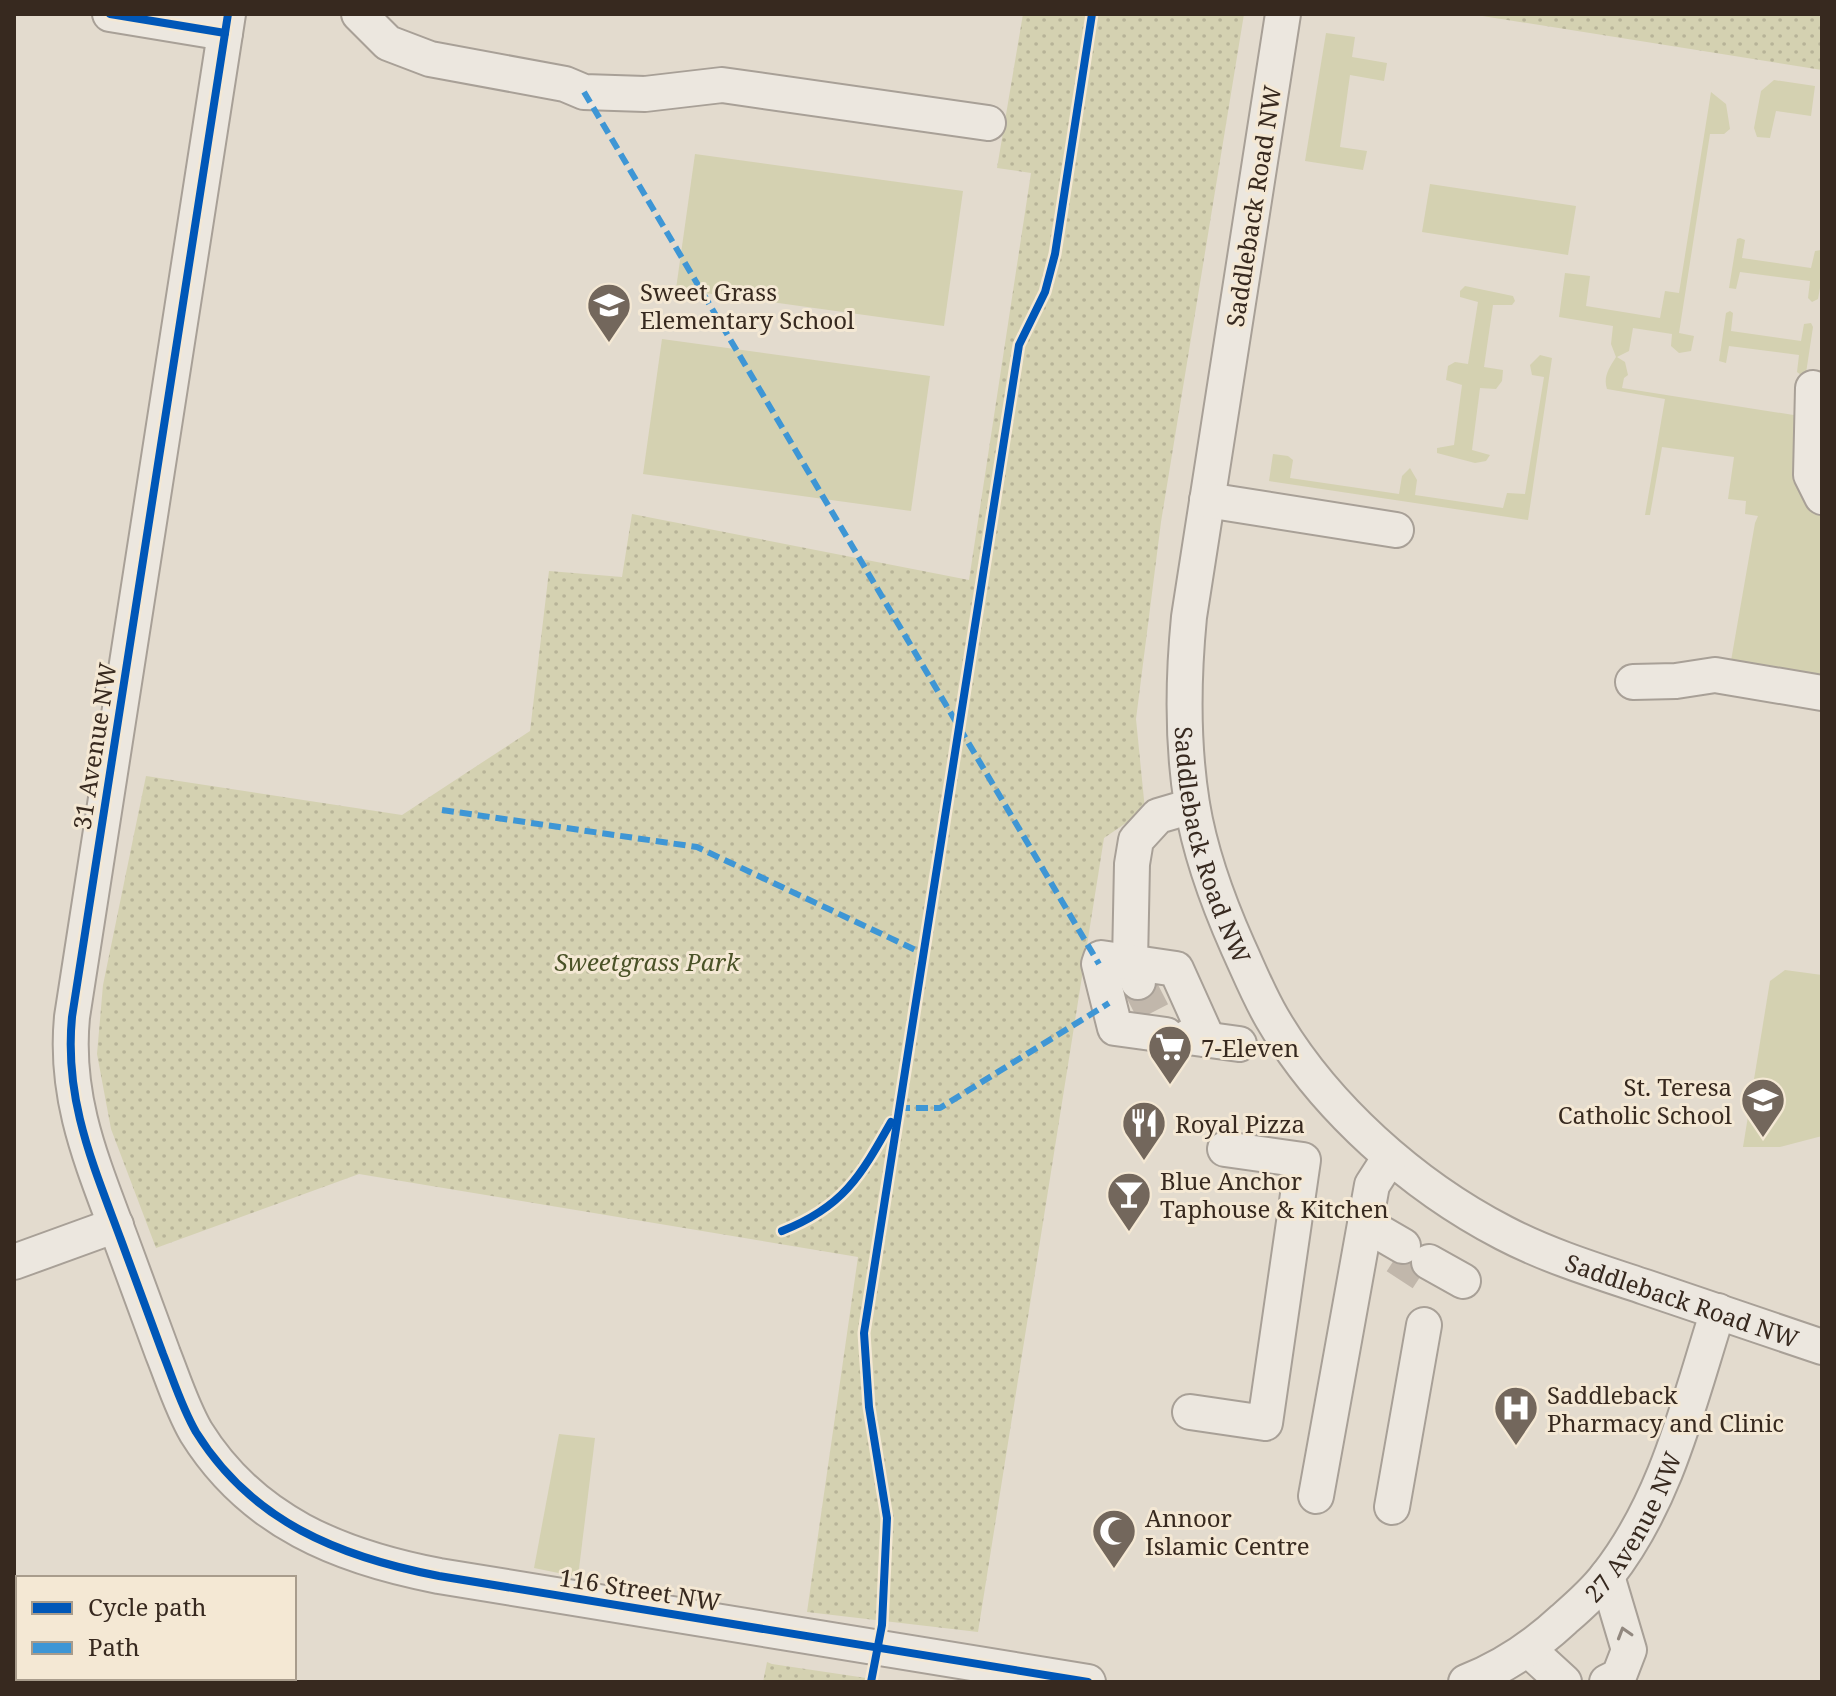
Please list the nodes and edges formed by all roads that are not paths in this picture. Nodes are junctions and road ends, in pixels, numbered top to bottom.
1 (110, 14) edge
2 (359, 14) edge
3 (1283, 14) edge
4 (227, 24) edge
5 (988, 123) dead end
6 (1813, 388) dead end
7 (1822, 497) edge
8 (1207, 500) junction
9 (1396, 530) dead end
10 (1633, 682) dead end
11 (1822, 693) edge
12 (1192, 806) junction
13 (1147, 998) junction
14 (1225, 1149) dead end
15 (1390, 1157) junction
16 (116, 1225) junction
17 (1364, 1230) junction
18 (14, 1262) edge
19 (1458, 1288) dead end
20 (1718, 1311) junction
21 (1424, 1325) dead end
22 (1822, 1347) edge
23 (1190, 1412) dead end
24 (217, 1460) joint
25 (1316, 1496) dead end
26 (1392, 1507) dead end
27 (1607, 1576) junction
28 (1528, 1649) junction
29 (1088, 1682) edge
30 (1466, 1682) edge
31 (1564, 1682) edge
32 (1607, 1682) edge

1 - 4 street
2 - 5 street
3 - 8 street, Saddleback Road NW
4 - 16 street, 31 Avenue NW
6 - 7 street
8 - 9 street
8 - 12 street, Saddleback Road NW
10 - 11 street
12 - 13 street
12 - 15 street, Saddleback Road NW
13 - 13 street
14 - 23 street
15 - 17 street
15 - 20 street, Saddleback Road NW
16 - 18 street
16 - 24 street, 31 Avenue NW
17 - 19 street
17 - 25 street
20 - 22 street, Saddleback Road NW
20 - 27 street, 27 Avenue NW
21 - 26 street
24 - 29 street, 116 Street NW
27 - 28 street, 27 Avenue NW
32 -> 27 street
28 - 30 street, 27 Avenue NW
28 - 31 street

